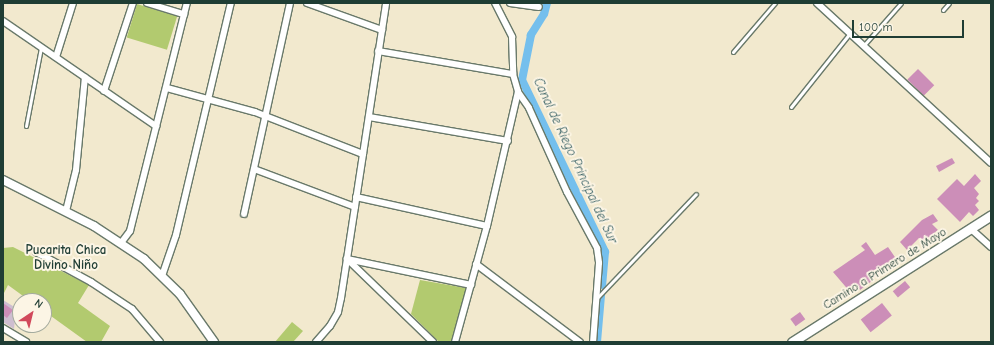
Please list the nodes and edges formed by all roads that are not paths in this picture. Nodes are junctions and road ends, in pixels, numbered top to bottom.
1 (74, 3) edge
2 (133, 3) edge
3 (147, 3) edge
4 (187, 3) edge
5 (231, 3) edge
6 (290, 3) edge
7 (307, 3) edge
8 (386, 3) edge
9 (495, 3) edge
10 (510, 3) edge
11 (775, 3) edge
12 (817, 3) edge
13 (901, 3) edge
14 (949, 3) edge
15 (538, 7) dead end
16 (943, 10) dead end
17 (184, 14) junction
18 (3, 21) edge
19 (382, 30) junction
20 (850, 33) junction
21 (864, 45) junction
22 (41, 47) junction
23 (378, 51) junction
24 (733, 52) dead end
25 (56, 57) junction
26 (513, 74) junction
27 (85, 77) junction
28 (167, 88) junction
29 (104, 91) junction
30 (518, 92) junction
31 (209, 99) junction
32 (792, 107) dead end
33 (265, 116) junction
34 (369, 116) junction
35 (26, 126) dead end
36 (156, 126) junction
37 (508, 141) junction
38 (363, 154) junction
39 (991, 163) edge
40 (254, 168) junction
41 (3, 180) edge
42 (696, 194) dead end
43 (356, 197) junction
44 (355, 207) junction
45 (66, 211) junction
46 (244, 214) dead end
47 (991, 216) edge
48 (487, 226) junction
49 (971, 229) junction
50 (121, 243) junction
51 (991, 247) edge
52 (36, 252) dead end
53 (347, 259) junction
54 (476, 264) junction
55 (162, 276) junction
56 (471, 285) junction
57 (596, 298) junction
58 (3, 328) edge
59 (16, 336) junction
60 (12, 342) edge
61 (26, 342) edge
62 (160, 342) edge
63 (214, 342) edge
64 (316, 342) edge
65 (433, 342) edge
66 (455, 342) edge
67 (580, 342) edge
68 (593, 342) edge
69 (792, 342) edge

1 - 25 street
2 - 29 street
3 - 17 street
4 - 17 street
5 - 31 street
6 - 33 street
7 - 19 street
8 - 19 street
9 - 26 street
10 - 15 street
11 - 24 lane
12 - 20 street
13 - 21 lane
14 - 16 lane
17 - 28 street
18 - 22 street
19 - 23 street
20 - 21 street
20 - 32 lane
21 - 39 street
22 - 25 street
22 - 35 lane
23 - 26 street
23 - 34 street
25 - 27 street
26 - 30 street
27 - 29 street
27 - 45 street
28 - 31 street
28 - 36 street
29 - 36 street
30 - 37 street
30 - 57 street
31 - 33 street
31 - 55 street
33 - 38 street
33 - 40 street
34 - 37 street
34 - 38 street
36 - 50 street
37 - 48 street
38 - 43 street
40 - 44 street
40 - 46 street
41 - 45 street
42 - 57 lane
43 - 44 street
43 - 48 street
44 - 53 street
45 - 50 street
47 - 49 main road, Camino a Primero de Mayo
48 - 54 street
49 - 51 street
49 - 69 main road, Camino a Primero de Mayo
50 - 55 street
52 - 62 street
53 - 56 street
53 - 64 street
53 - 65 street
54 - 56 street
54 - 67 street
55 - 63 street
56 - 66 street
57 - 68 street
58 - 59 street
59 - 60 street
59 - 61 street

